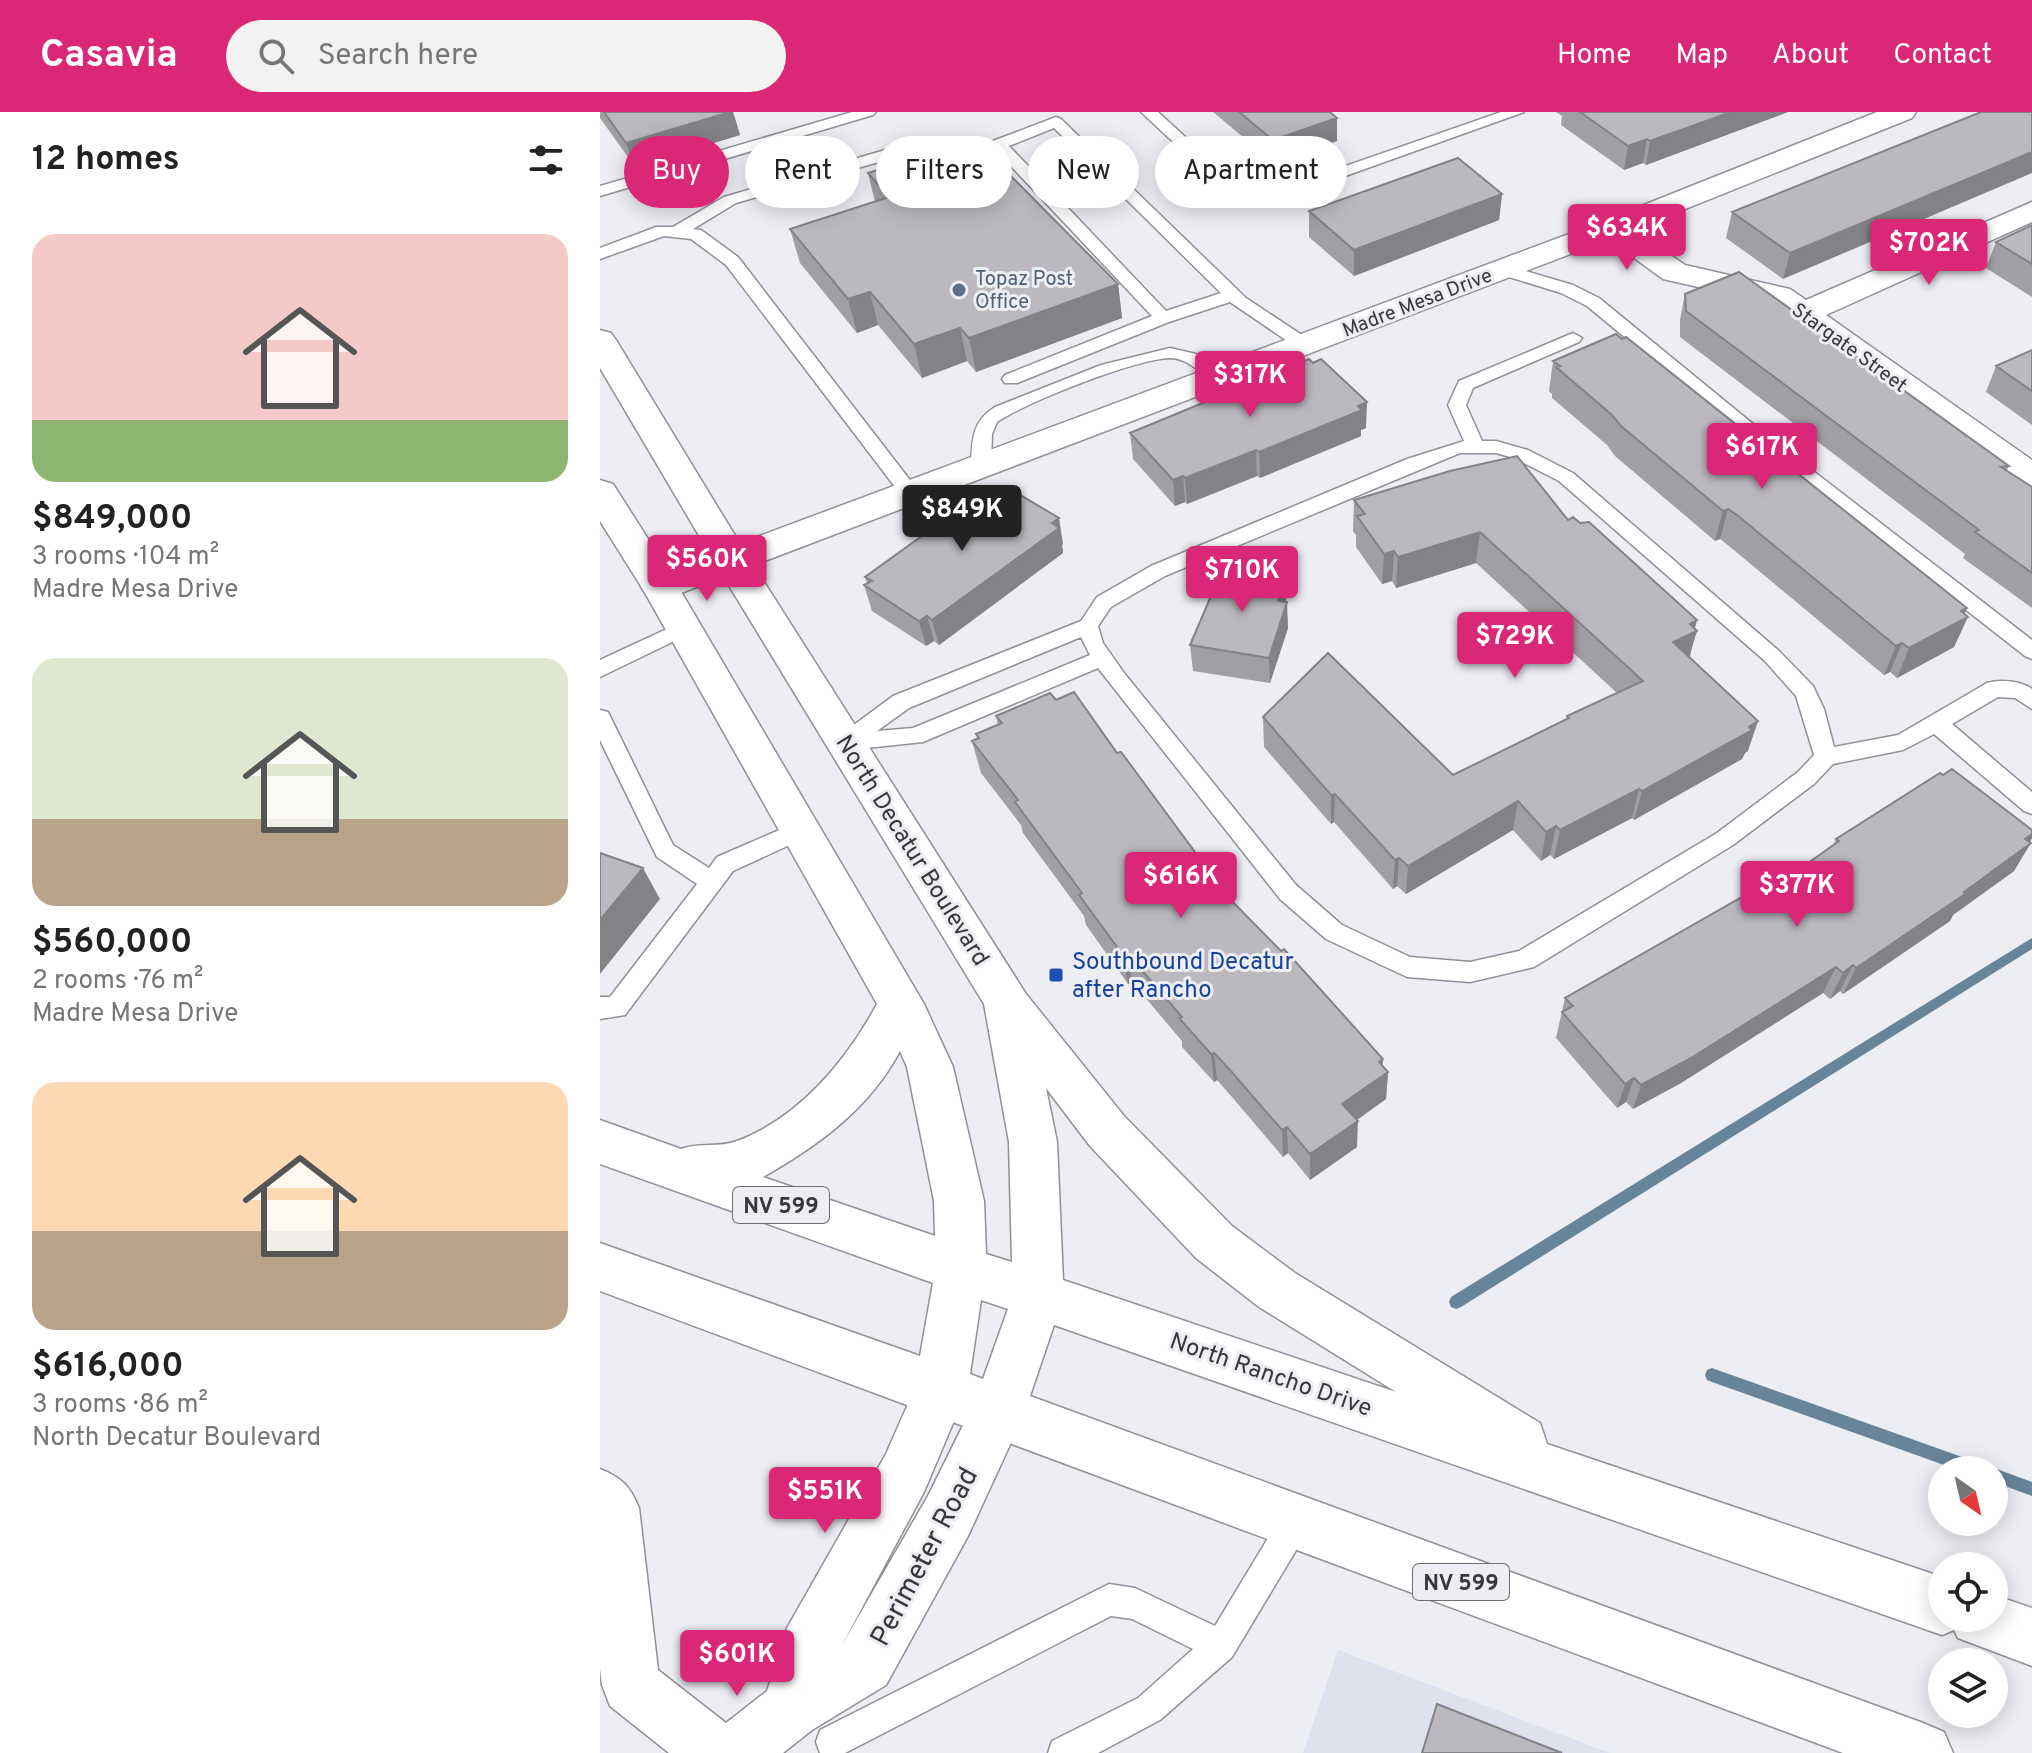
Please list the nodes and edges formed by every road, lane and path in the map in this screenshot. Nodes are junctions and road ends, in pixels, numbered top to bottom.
1 (868, 112) edge
2 (1149, 112) edge
3 (1516, 112) edge
4 (1902, 112) edge
5 (1012, 139) edge
6 (876, 158) edge
7 (1012, 161) edge
8 (600, 191) edge
9 (2032, 211) edge
10 (1612, 228) junction
11 (676, 232) junction
12 (600, 254) edge
13 (1502, 269) junction
14 (1233, 295) junction
15 (1803, 313) junction
16 (1163, 318) junction
17 (1573, 338) dead end
18 (600, 340) edge
19 (1305, 345) junction
20 (1220, 376) junction
21 (1011, 379) dead end
22 (1476, 448) junction
23 (981, 465) junction
24 (2032, 477) edge
25 (600, 492) edge
26 (909, 492) junction
27 (732, 561) junction
28 (660, 587) junction
29 (1088, 626) junction
30 (684, 628) junction
31 (2032, 651) edge
32 (1103, 658) junction
33 (600, 669) edge
34 (2032, 701) edge
35 (600, 718) edge
36 (1936, 723) junction
37 (847, 742) junction
38 (1826, 757) junction
39 (2032, 805) edge
40 (801, 830) junction
41 (712, 882) junction
42 (1006, 1000) junction
43 (901, 1004) junction
44 (600, 1008) edge
45 (600, 1142) edge
46 (677, 1168) junction
47 (600, 1267) edge
48 (961, 1269) junction
49 (1038, 1295) junction
50 (941, 1390) junction
51 (998, 1412) junction
52 (1580, 1480) junction
53 (600, 1497) edge
54 (1296, 1521) junction
55 (1928, 1601) edge
56 (2008, 1629) edge
57 (2032, 1637) edge
58 (1221, 1646) junction
59 (823, 1735) edge
60 (716, 1753) edge
61 (735, 1753) edge
62 (1064, 1753) edge
63 (1923, 1753) edge

1 - 8 lane
2 - 3 lane
4 - 10 main road, Madre Mesa Drive
5 - 14 lane
6 - 11 lane
7 - 16 lane
9 - 15 main road
10 - 13 main road, Madre Mesa Drive
10 - 15 main road, Stargate Street
11 - 12 lane
11 - 26 lane
13 - 19 main road, Madre Mesa Drive
13 - 31 lane
14 - 16 lane
14 - 19 lane
15 - 24 main road, Stargate Street
16 - 21 lane
17 - 22 lane
18 - 27 main road, North Decatur Boulevard
19 - 20 main road, Madre Mesa Drive
20 - 23 main road, Madre Mesa Drive
20 - 23 lane
22 - 29 lane
22 - 38 lane
23 - 26 main road, Madre Mesa Drive
25 - 28 main road
26 - 27 main road, Madre Mesa Drive
27 - 28 main road, Madre Mesa Drive
27 - 37 main road, North Decatur Boulevard
28 - 30 main road
29 - 32 lane
29 - 37 lane
30 - 33 lane
30 - 40 main road
32 - 37 lane
32 - 38 lane
34 - 36 lane
35 - 41 lane
36 - 38 lane
36 - 39 lane
37 - 42 main road, North Decatur Boulevard
40 - 41 lane
40 - 43 main road
41 - 44 lane
42 - 49 main road, North Decatur Boulevard
42 - 52 main road
43 - 46 main road
43 - 48 main road
45 - 46 main road, North Rancho Drive / NV 599
46 - 48 main road, North Rancho Drive / NV 599
47 - 50 main road, NV 599
48 - 49 main road, North Rancho Drive / NV 599
48 - 50 main road
49 - 51 main road, North Decatur Boulevard
49 - 52 main road, North Rancho Drive / NV 599
50 - 51 main road, NV 599
50 - 59 main road
51 - 54 main road, NV 599
51 - 59 main road, Perimeter Road
52 - 55 main road, North Rancho Drive / NV 599
53 - 60 main road
54 - 58 lane
54 - 63 main road, NV 599
56 - 57 main road
58 - 59 lane
58 - 62 lane
59 - 61 main road, Perimeter Road

